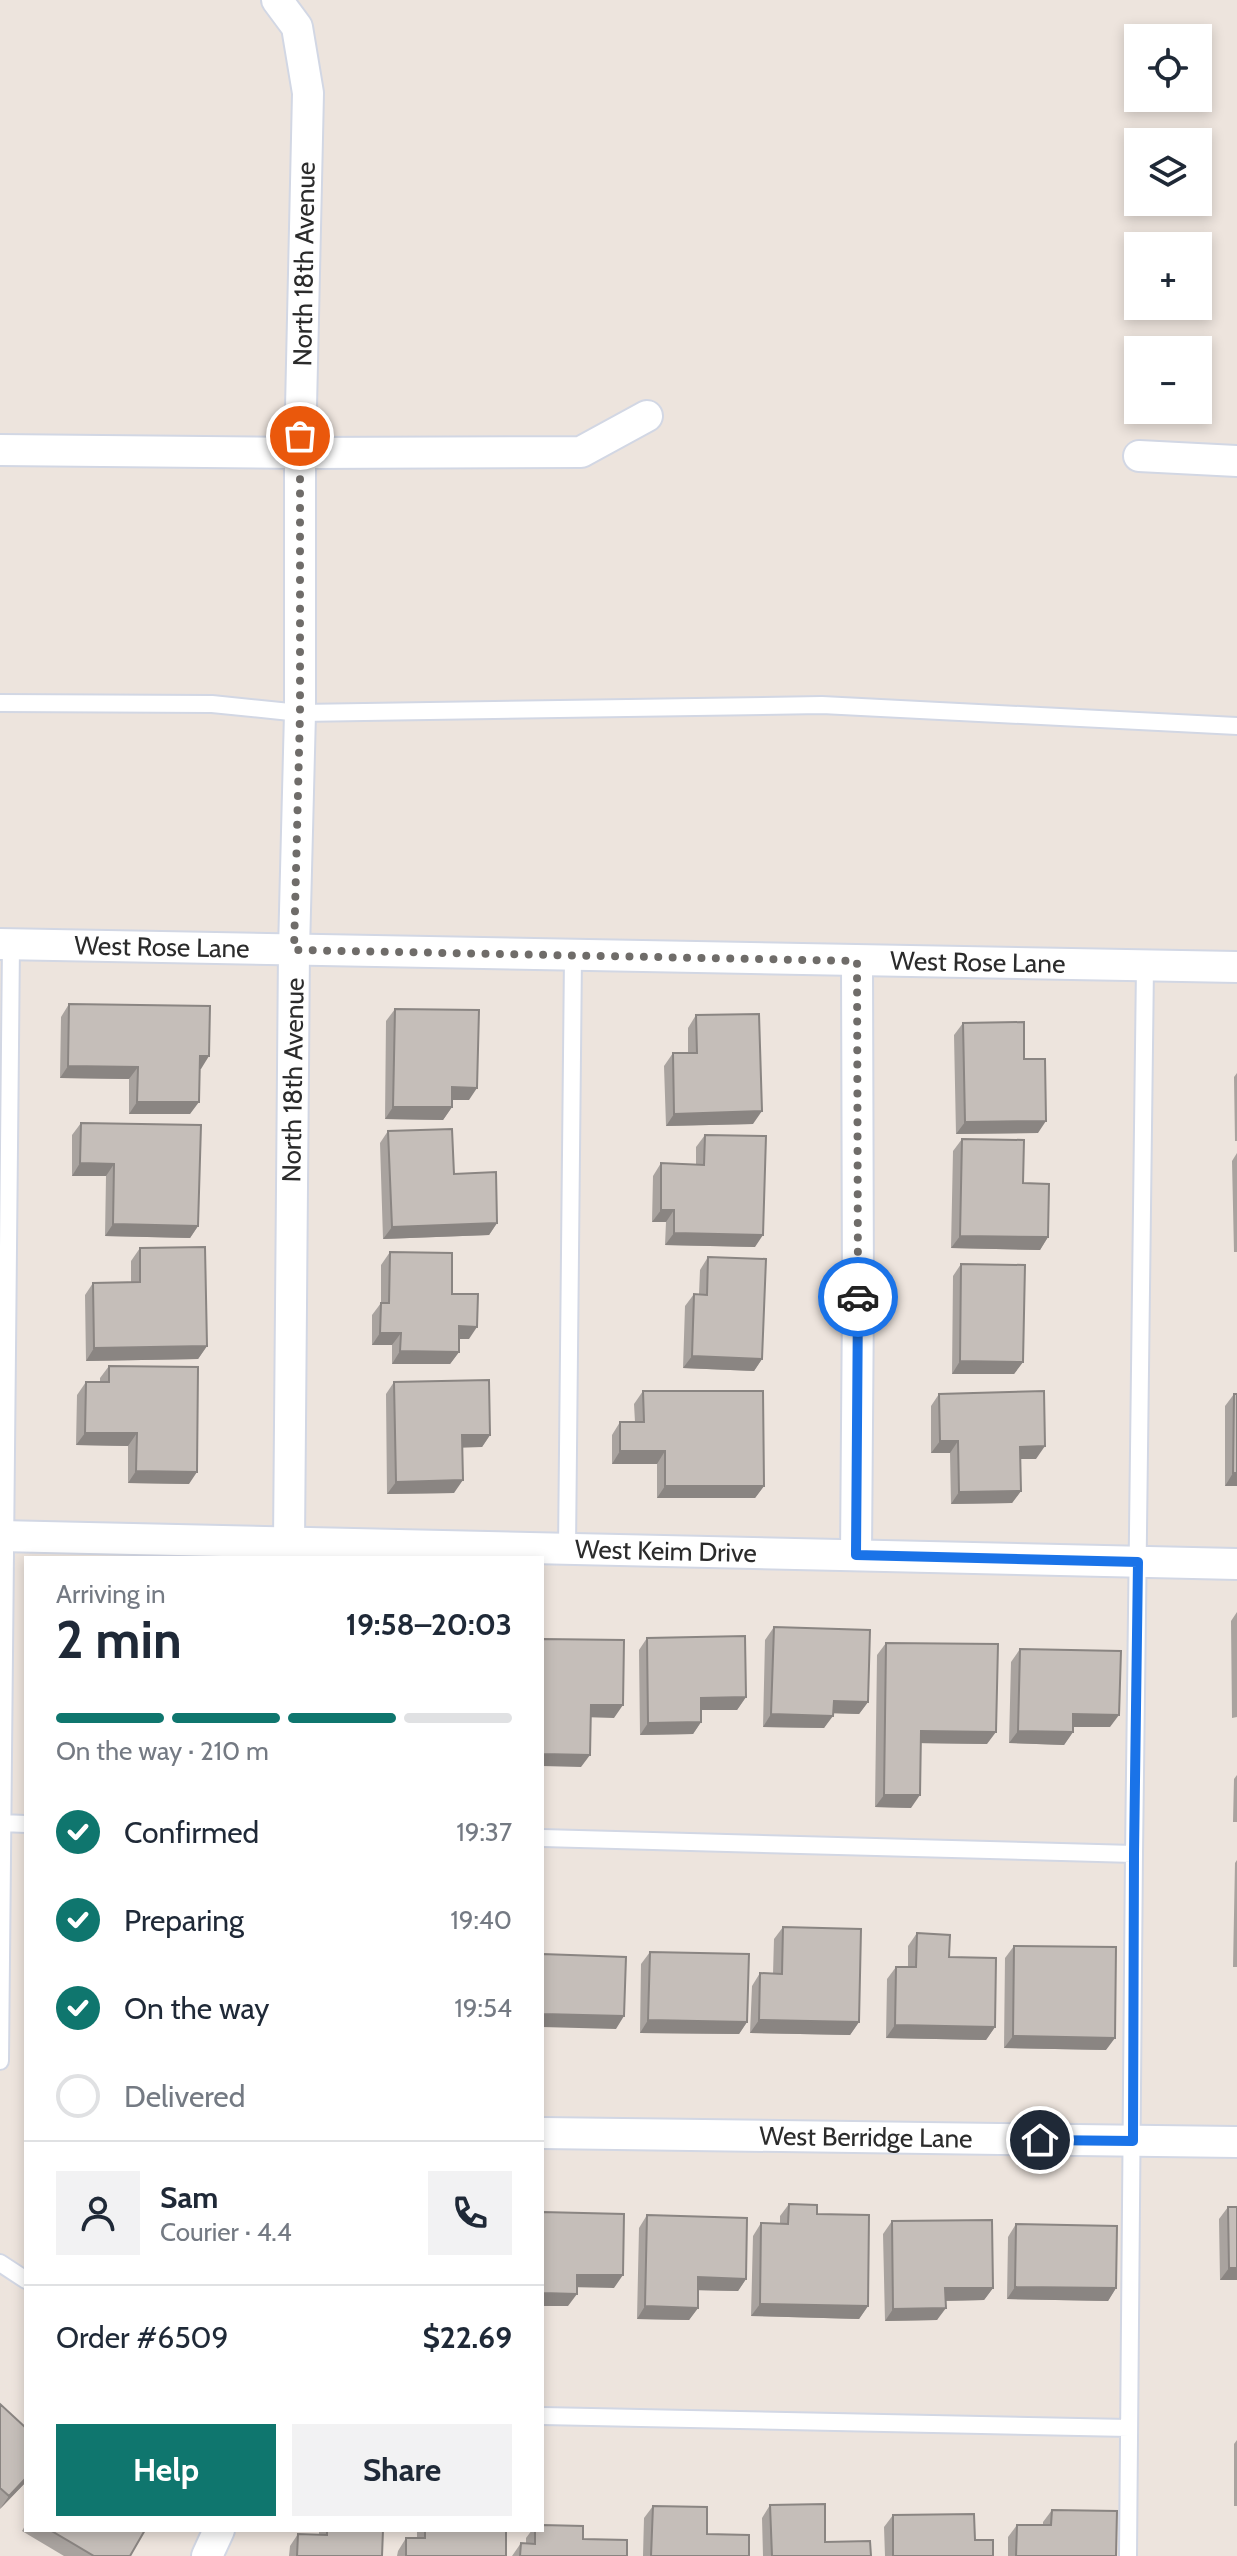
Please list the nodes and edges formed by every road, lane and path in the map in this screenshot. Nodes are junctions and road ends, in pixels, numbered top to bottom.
1 (277, 0) edge
2 (647, 416) dead end
3 (0, 450) edge
4 (300, 453) junction
5 (1139, 456) dead end
6 (1237, 461) edge
7 (0, 703) edge
8 (300, 713) junction
9 (1237, 726) edge
10 (6, 944) edge
11 (294, 950) junction
12 (573, 956) junction
13 (857, 961) junction
14 (1145, 966) junction
15 (1237, 967) edge
16 (3, 1536) edge
17 (289, 1543) junction
18 (567, 1549) junction
19 (856, 1555) junction
20 (1138, 1562) junction
21 (1237, 1564) edge
22 (1, 1823) edge
23 (24, 1824) edge
24 (544, 1838) edge
25 (1134, 1854) junction
26 (0, 2061) edge
27 (544, 2133) edge
28 (1133, 2141) junction
29 (1237, 2142) edge
30 (0, 2263) edge
31 (24, 2279) edge
32 (544, 2416) edge
33 (1129, 2428) junction
34 (218, 2532) edge
35 (207, 2556) edge
36 (1128, 2556) edge

1 - 4 street, North 18th Avenue
2 - 4 street
3 - 4 street
4 - 8 street, North 18th Avenue
5 - 6 street
7 - 8 lane
8 - 9 lane
8 - 11 street, North 18th Avenue
10 - 11 street, West Rose Lane
10 - 16 lane
11 - 12 street, West Rose Lane
11 - 17 street, North 18th Avenue
12 - 13 street, West Rose Lane
12 - 18 lane
13 - 14 street, West Rose Lane
13 - 19 street
14 - 15 street, West Rose Lane
14 - 20 lane
16 - 17 street, West Keim Drive
16 - 22 lane
17 - 18 street, West Keim Drive
18 - 19 street, West Keim Drive
19 - 20 street, West Keim Drive
20 - 21 street, West Keim Drive
20 - 25 lane
22 - 23 lane
22 - 26 lane
24 - 25 lane
25 - 28 lane
27 - 28 street, West Berridge Lane
28 - 29 street, West Berridge Lane
28 - 33 lane
30 - 31 lane
32 - 33 lane
33 - 36 lane
34 - 35 street

